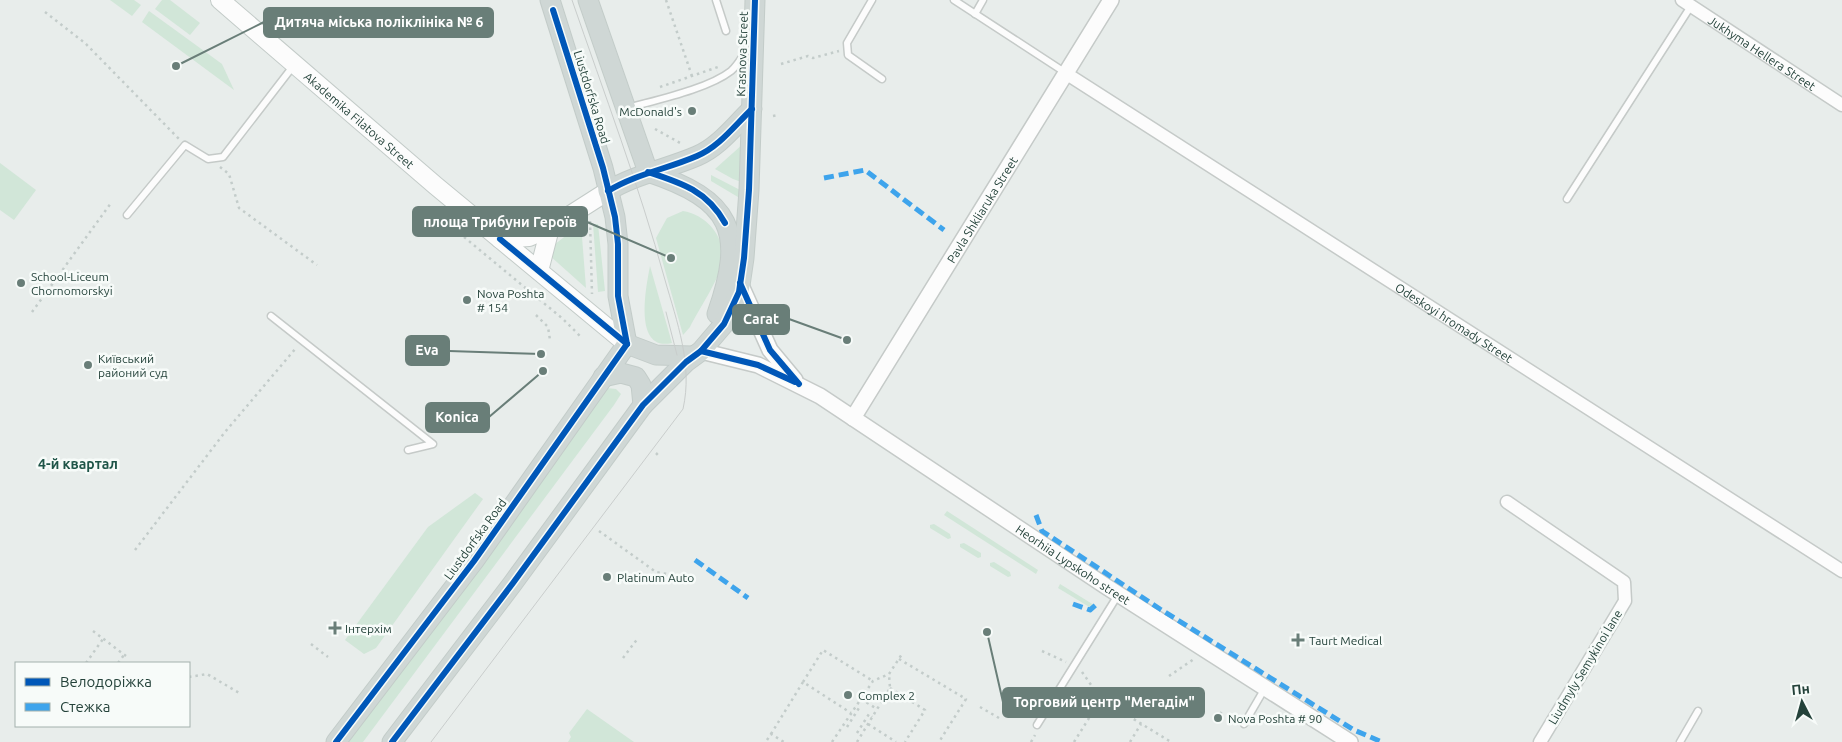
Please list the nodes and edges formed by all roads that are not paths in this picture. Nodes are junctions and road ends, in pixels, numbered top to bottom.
1 (220, 0) edge
2 (550, 0) edge
3 (588, 0) edge
4 (716, 0) edge
5 (755, 0) edge
6 (872, 0) edge
7 (954, 0) edge
8 (983, 0) edge
9 (1111, 0) edge
10 (1687, 3) edge
11 (975, 14) junction
12 (726, 30) dead end
13 (754, 37) junction
14 (295, 64) junction
15 (1067, 74) junction
16 (882, 79) dead end
17 (1842, 105) edge
18 (752, 108) junction
19 (625, 109) junction
20 (638, 176) junction
21 (608, 191) junction
22 (1568, 199) dead end
23 (127, 215) dead end
24 (550, 228) junction
25 (500, 238) junction
26 (732, 263) junction
27 (539, 271) junction
28 (740, 283) junction
29 (271, 316) dead end
30 (627, 344) junction
31 (691, 355) junction
32 (603, 377) junction
33 (799, 384) junction
34 (643, 406) junction
35 (853, 418) junction
36 (408, 450) dead end
37 (1508, 502) dead end
38 (1842, 571) edge
39 (1118, 594) junction
40 (1265, 688) junction
41 (1698, 711) dead end
42 (1244, 724) dead end
43 (1038, 725) dead end
44 (336, 742) edge
45 (392, 742) edge
46 (1350, 742) edge
47 (1540, 742) edge
48 (1680, 742) edge

1 - 14 main road, Akademika Filatova Street
2 - 21 main road, Liustdorfska Road
3 - 19 main road, Liustdorfska Road
4 - 12 lane
5 - 13 main road, Krasnova Street
6 - 16 lane
7 - 11 lane
8 - 11 lane
9 - 15 street, Pavla Shkliaruka Street
10 - 17 street, Jukhyma Hellera Street
10 - 22 lane
11 - 15 lane
13 - 18 main road, Krasnova Street
13 - 19 lane
14 - 23 lane
14 - 25 main road, Akademika Filatova Street
15 - 35 street, Pavla Shkliaruka Street
15 - 38 street, Odeskoyi hromady Street
18 - 20 main road, Krasnova Street
18 - 28 main road, Krasnova Street
19 - 20 main road, Liustdorfska Road
20 - 21 main road, Krasnova Street
20 - 26 main road
21 - 24 main road
21 - 30 main road, Liustdorfska Road
24 - 25 main road
24 - 27 main road
25 - 27 main road, Akademika Filatova Street
26 - 28 street, Heorhiia Lypskoho street
26 - 31 main road
27 - 30 main road, Akademika Filatova Street
28 - 31 main road, Krasnova Street
28 - 33 street, Heorhiia Lypskoho street
29 - 36 lane
30 - 31 main road
30 - 32 main road, Liustdorfska Road
31 - 33 street, Heorhiia Lypskoho street
31 - 34 main road
32 - 34 main road
32 - 44 main road, Liustdorfska Road
33 - 35 street, Heorhiia Lypskoho street
34 - 45 main road
35 - 39 street, Heorhiia Lypskoho street
37 - 47 street, Liudmyly Semykinoi lane
39 - 40 street, Heorhiia Lypskoho street
39 - 43 lane
40 - 42 lane
40 - 46 street, Heorhiia Lypskoho street
41 - 48 lane

